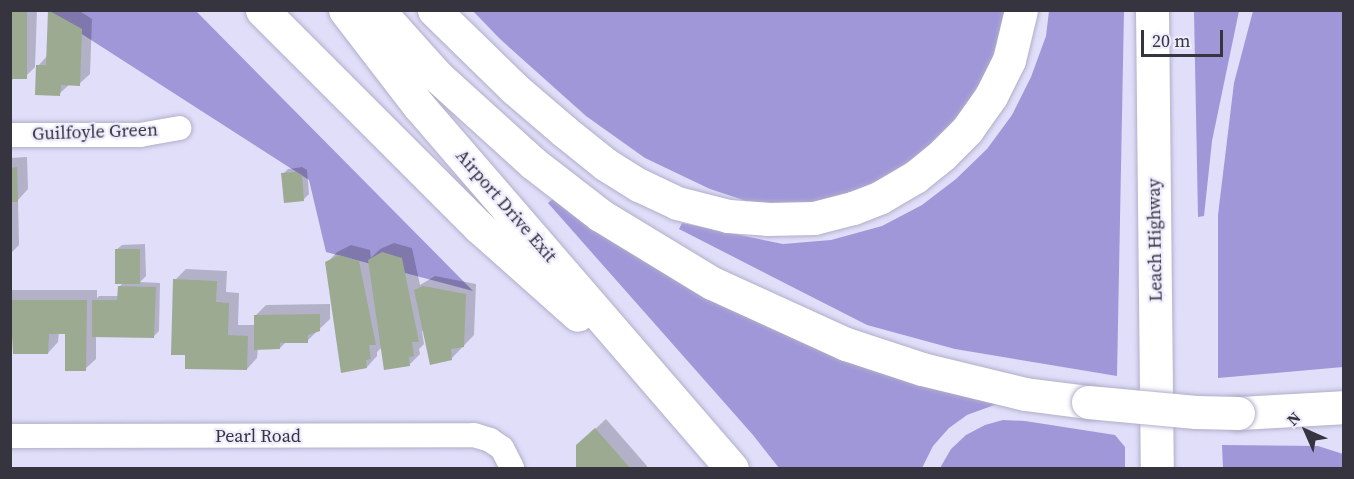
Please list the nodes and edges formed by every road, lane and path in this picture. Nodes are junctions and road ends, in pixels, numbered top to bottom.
1 (262, 10) edge
2 (345, 10) edge
3 (378, 10) edge
4 (434, 10) edge
5 (1021, 10) edge
6 (1152, 10) edge
7 (179, 128) dead end
8 (10, 135) edge
9 (672, 397) junction
10 (1344, 406) edge
11 (10, 436) edge
12 (507, 458) edge
13 (732, 468) edge
14 (1157, 468) edge

1 - 9 highway
2 - 9 highway, Airport Drive Exit
3 - 10 highway, bridge
4 - 5 highway
6 - 14 highway, Leach Highway
7 - 8 street, Guilfoyle Green
9 - 13 highway
11 - 12 street, Pearl Road

